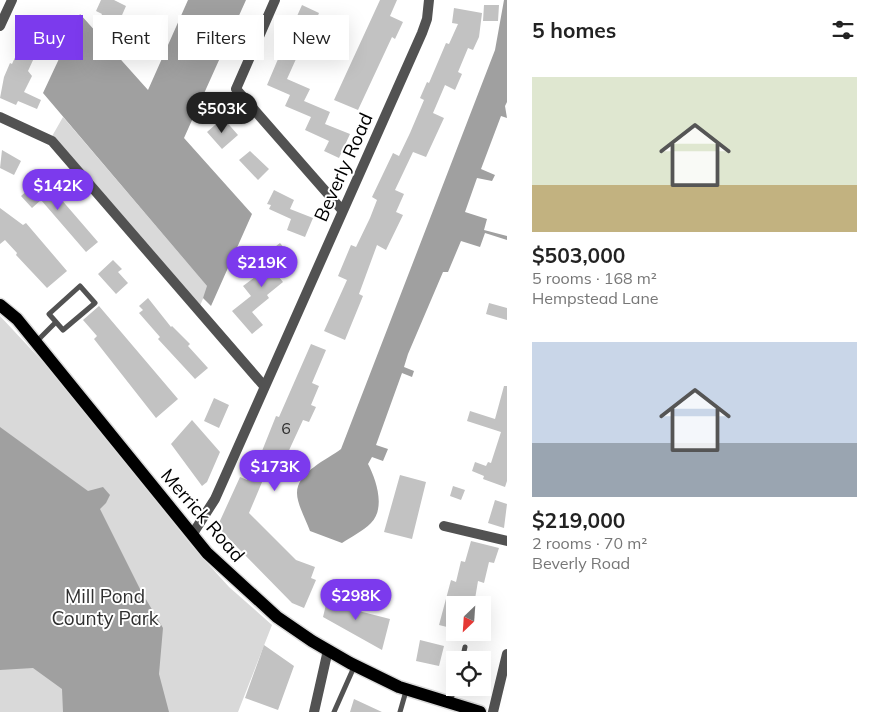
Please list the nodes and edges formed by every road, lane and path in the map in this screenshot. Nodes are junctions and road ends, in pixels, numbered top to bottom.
1 (12, 0) edge
2 (275, 0) edge
3 (429, 0) edge
4 (0, 26) edge
5 (0, 117) edge
6 (342, 210) junction
7 (0, 304) edge
8 (56, 322) junction
9 (36, 342) junction
10 (264, 386) junction
11 (444, 526) dead end
12 (192, 535) junction
13 (507, 541) edge
14 (465, 647) dead end
15 (328, 650) junction
16 (464, 651) edge
17 (507, 654) edge
18 (355, 666) junction
19 (505, 671) edge
20 (407, 690) junction
21 (452, 696) edge
22 (450, 703) junction
23 (314, 712) edge
24 (334, 712) edge
25 (400, 712) edge
26 (480, 712) edge
27 (493, 712) edge

1 - 4 street
2 - 6 street
3 - 6 street, Beverly Road
5 - 10 street
6 - 10 street, Beverly Road
7 - 9 main road, Merrick Road
8 - 8 lane
8 - 9 lane
9 - 12 main road, Merrick Road
10 - 12 street, Beverly Road
11 - 13 street
12 - 15 main road, Merrick Road
14 - 16 lane
15 - 18 main road, Merrick Road
15 - 23 street
17 - 19 street
18 - 20 main road, Merrick Road
18 - 24 lane
19 - 27 street
20 - 22 main road, Merrick Road
20 - 25 lane
21 - 22 lane
22 - 26 main road, Merrick Road

